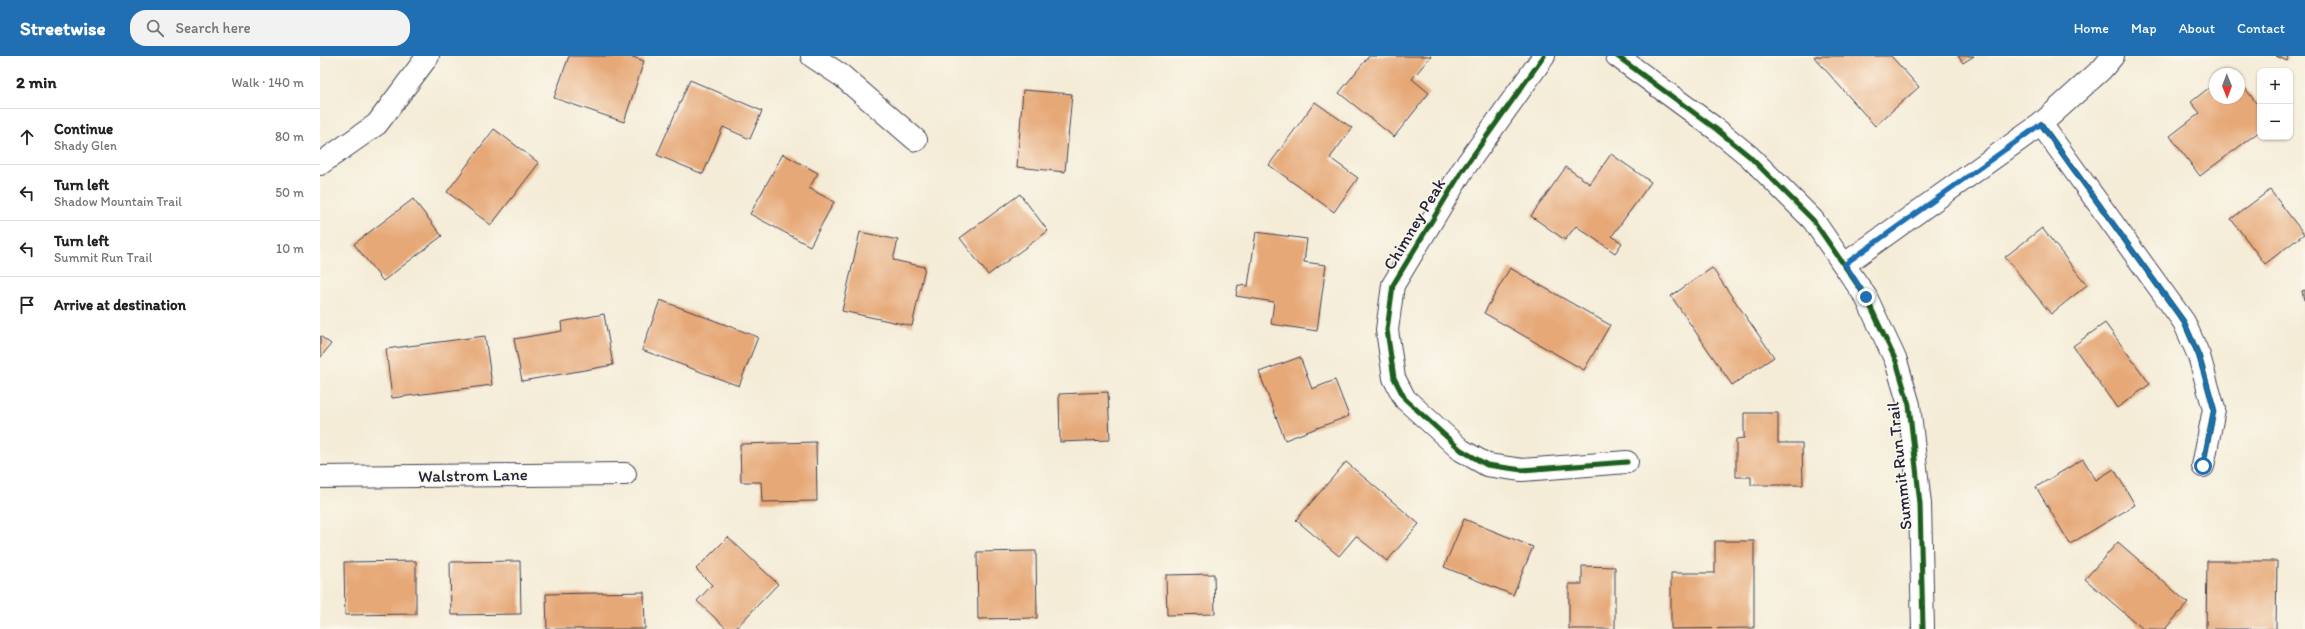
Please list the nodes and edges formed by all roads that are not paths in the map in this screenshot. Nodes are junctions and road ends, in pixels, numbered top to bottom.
1 (428, 56) edge
2 (812, 56) edge
3 (1544, 56) edge
4 (1617, 56) edge
5 (2113, 56) edge
6 (2041, 124) junction
7 (916, 140) dead end
8 (320, 164) edge
9 (1845, 264) junction
10 (1627, 462) dead end
11 (2203, 466) dead end
12 (625, 474) dead end
13 (320, 477) edge
14 (1923, 629) edge

1 - 8 street
2 - 7 street
3 - 10 street, Chimney Peak
4 - 9 street, Summit Run Trail
5 - 6 street
6 - 9 street
6 - 11 street
9 - 14 street, Summit Run Trail
12 - 13 street, Walstrom Lane

